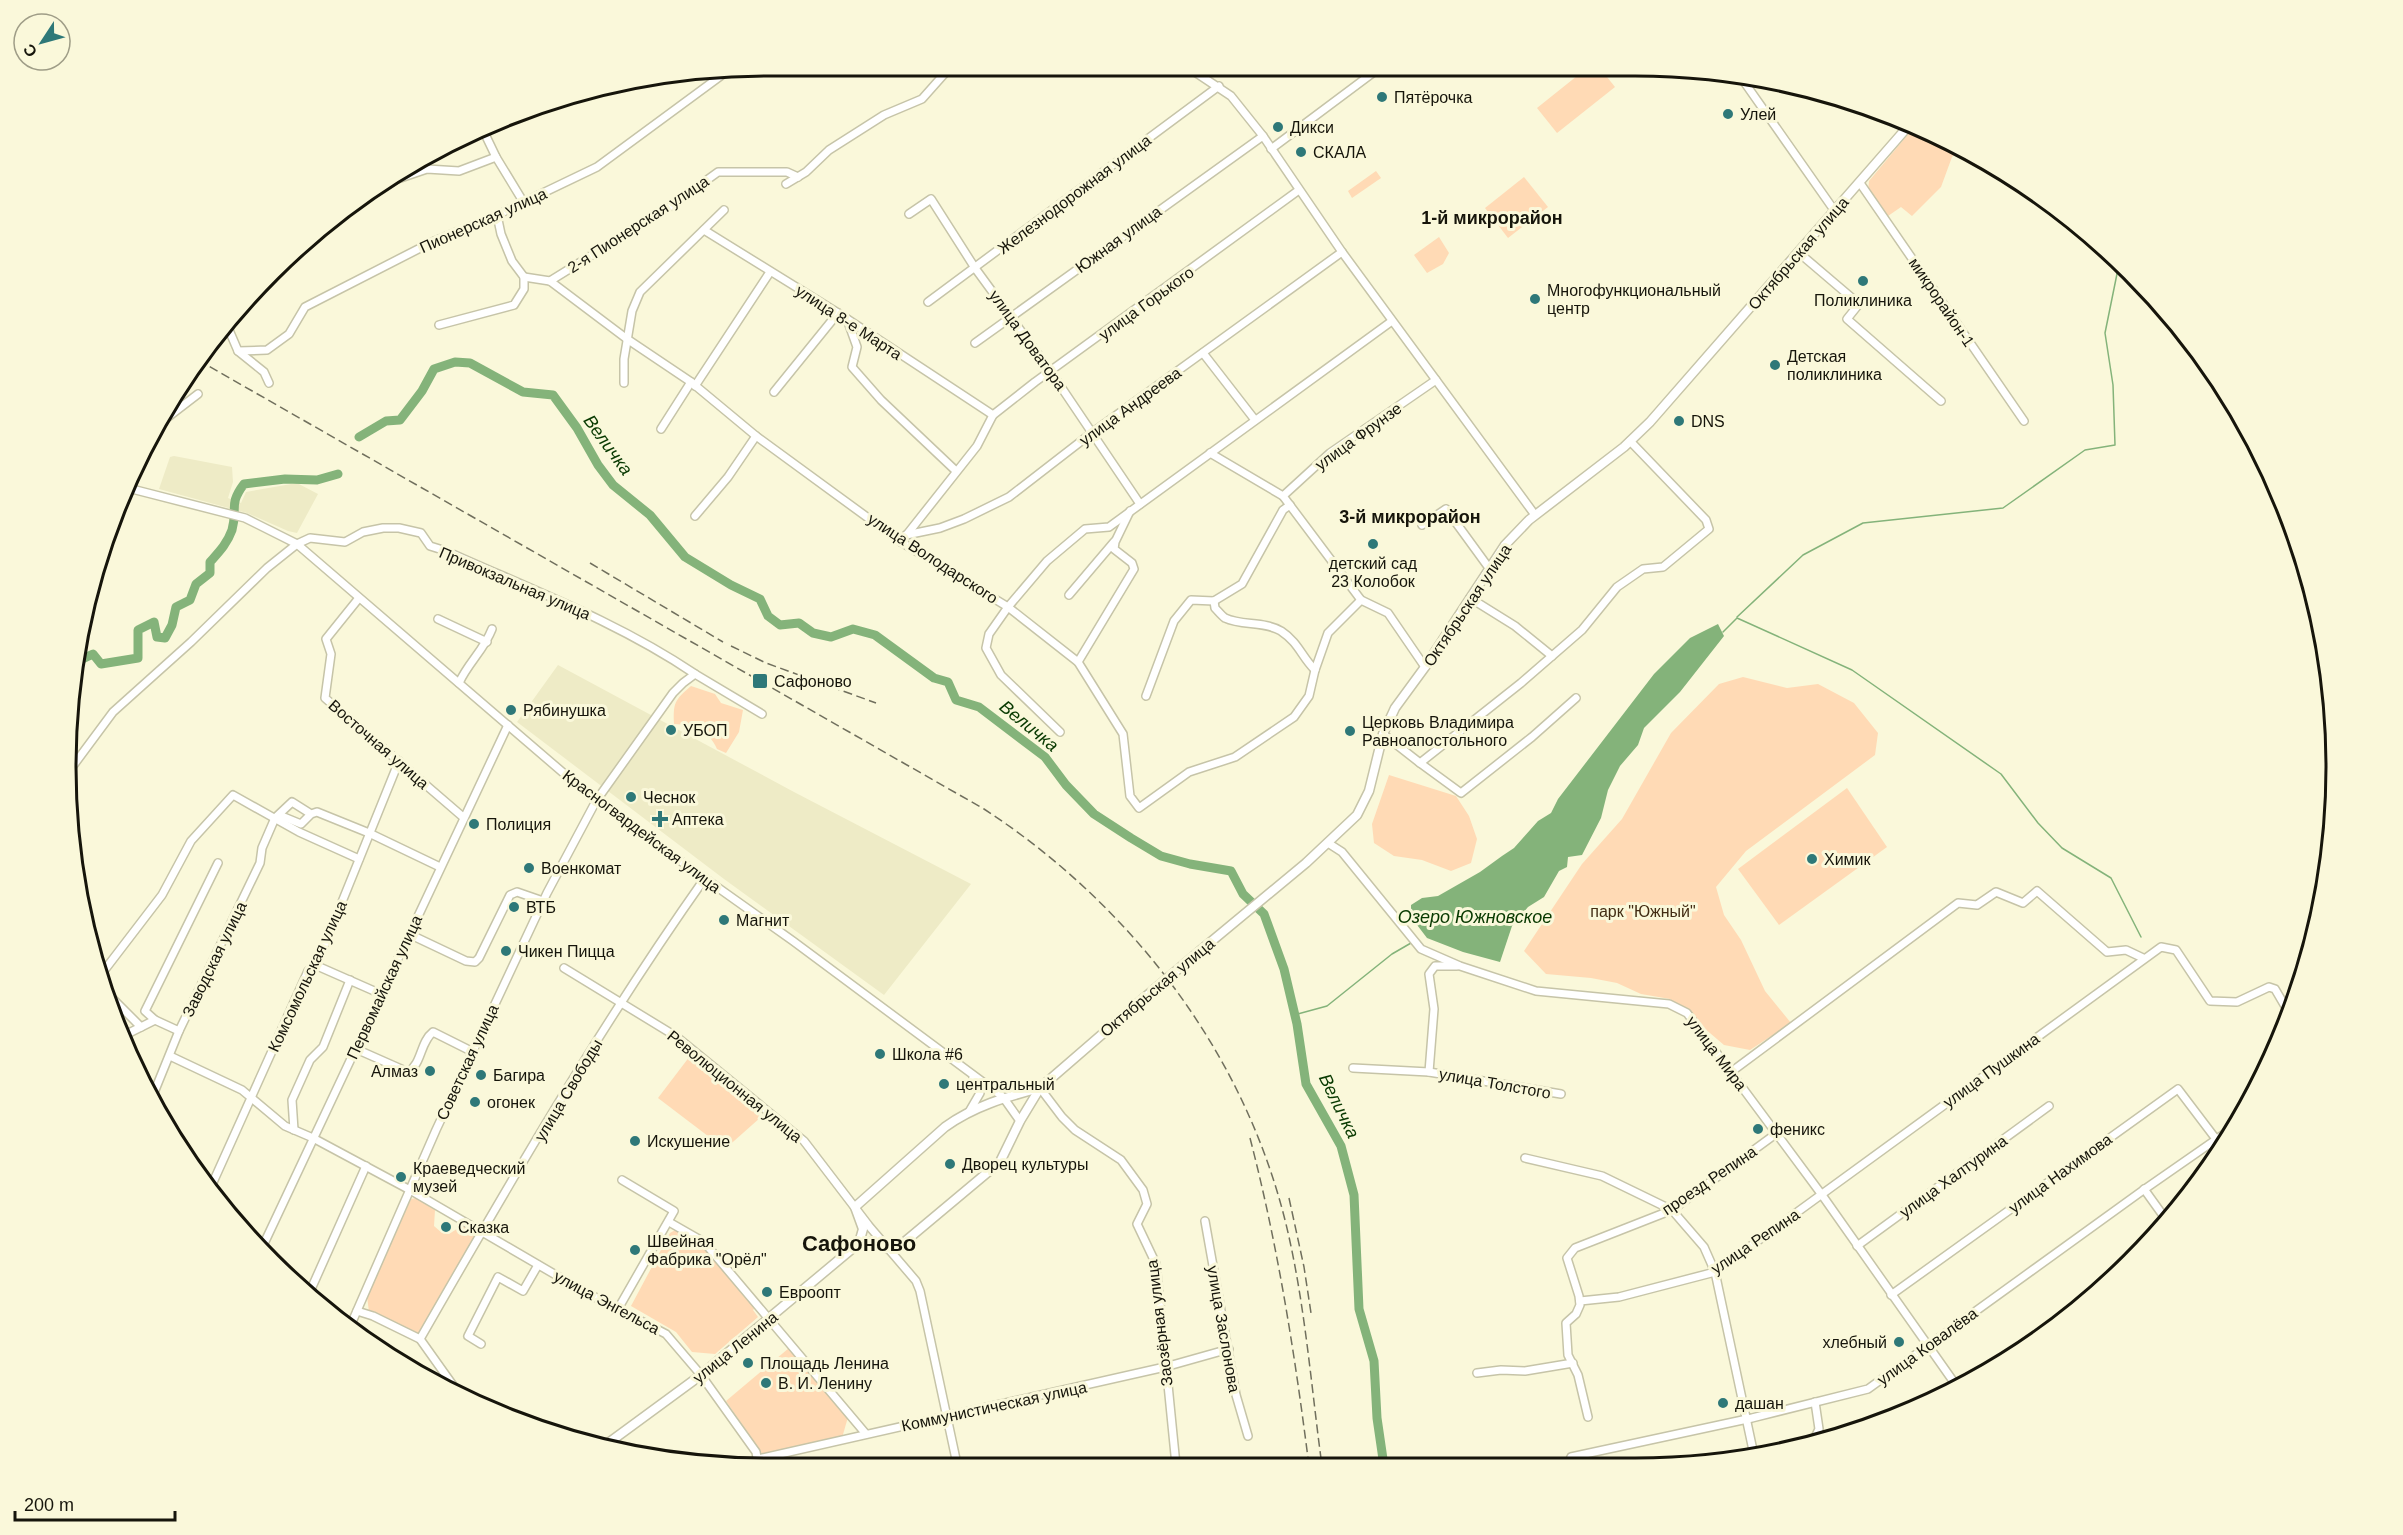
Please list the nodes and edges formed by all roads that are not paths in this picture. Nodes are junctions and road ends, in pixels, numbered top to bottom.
1 (942, 76) edge
2 (1202, 76) edge
3 (1369, 76) edge
4 (717, 78) edge
5 (1219, 86) junction
6 (1747, 86) edge
7 (1904, 131) edge
8 (1263, 136) junction
9 (486, 137) edge
10 (1271, 149) junction
11 (496, 157) junction
12 (416, 173) edge
13 (798, 177) junction
14 (1860, 183) junction
15 (786, 184) dead end
16 (1299, 190) junction
17 (524, 203) junction
18 (724, 210) dead end
19 (1834, 210) junction
20 (909, 214) dead end
21 (497, 215) junction
22 (704, 230) junction
23 (1342, 252) junction
24 (1798, 252) junction
25 (975, 268) junction
26 (770, 272) junction
27 (524, 277) junction
28 (550, 281) junction
29 (928, 302) dead end
30 (838, 314) junction
31 (1012, 317) junction
32 (847, 319) junction
33 (1392, 321) junction
34 (439, 325) dead end
35 (230, 333) edge
36 (627, 339) junction
37 (975, 343) dead end
38 (238, 351) junction
39 (1203, 353) junction
40 (1052, 372) junction
41 (1436, 380) junction
42 (269, 383) dead end
43 (624, 383) dead end
44 (693, 384) junction
45 (774, 392) dead end
46 (198, 394) dead end
47 (1941, 401) dead end
48 (176, 411) edge
49 (993, 415) junction
50 (1255, 420) junction
51 (2024, 421) dead end
52 (661, 429) dead end
53 (1094, 432) junction
54 (756, 436) junction
55 (1630, 441) junction
56 (1210, 453) junction
57 (956, 471) junction
58 (135, 490) edge
59 (1282, 496) junction
60 (1140, 504) junction
61 (1290, 505) junction
62 (1130, 511) junction
63 (1535, 515) junction
64 (695, 516) dead end
65 (1422, 525) dead end
66 (904, 538) junction
67 (1114, 542) junction
68 (297, 544) junction
69 (1489, 568) junction
70 (1069, 595) dead end
71 (359, 598) junction
72 (1470, 598) junction
73 (1361, 600) junction
74 (1214, 601) junction
75 (1008, 607) junction
76 (438, 619) dead end
77 (492, 629) dead end
78 (487, 642) junction
79 (1552, 656) junction
80 (1078, 662) junction
81 (1425, 667) junction
82 (1315, 670) junction
83 (695, 674) junction
84 (459, 683) junction
85 (1146, 696) dead end
86 (1576, 698) dead end
87 (762, 714) dead end
88 (508, 725) junction
89 (1060, 732) dead end
90 (1383, 734) junction
91 (76, 761) edge
92 (399, 761) junction
93 (1420, 763) junction
94 (596, 801) junction
95 (311, 814) junction
96 (463, 817) junction
97 (275, 818) junction
98 (369, 833) junction
99 (1328, 843) junction
100 (359, 859) junction
101 (218, 863) dead end
102 (440, 867) junction
103 (705, 878) junction
104 (543, 901) junction
105 (409, 934) junction
106 (2143, 958) junction
107 (315, 964) junction
108 (1460, 966) junction
109 (106, 968) edge
110 (564, 968) dead end
111 (350, 980) junction
112 (381, 994) junction
113 (622, 1002) junction
114 (119, 1005) edge
115 (2284, 1005) edge
116 (154, 1020) junction
117 (141, 1027) junction
118 (179, 1031) junction
119 (129, 1033) edge
120 (356, 1049) junction
121 (473, 1052) junction
122 (170, 1056) junction
123 (1353, 1068) dead end
124 (967, 1071) junction
125 (1429, 1072) junction
126 (1731, 1072) junction
127 (156, 1088) edge
128 (1040, 1088) junction
129 (1561, 1094) dead end
130 (250, 1098) junction
131 (1003, 1098) junction
132 (2049, 1106) dead end
133 (969, 1112) junction
134 (1020, 1121) junction
135 (294, 1130) junction
136 (1777, 1133) junction
137 (313, 1138) junction
138 (2217, 1140) joint
139 (1525, 1158) dead end
140 (366, 1166) junction
141 (213, 1180) edge
142 (622, 1180) dead end
143 (2145, 1189) junction
144 (410, 1190) junction
145 (1822, 1195) junction
146 (855, 1207) junction
147 (1672, 1210) junction
148 (2162, 1214) edge
149 (1205, 1221) dead end
150 (669, 1222) junction
151 (481, 1232) junction
152 (265, 1241) edge
153 (859, 1243) junction
154 (1857, 1246) junction
155 (891, 1250) junction
156 (538, 1265) junction
157 (1715, 1272) junction
158 (312, 1287) edge
159 (1891, 1295) junction
160 (1580, 1300) junction
161 (618, 1310) junction
162 (357, 1311) junction
163 (353, 1320) edge
164 (768, 1320) junction
165 (420, 1339) junction
166 (481, 1344) dead end
167 (1927, 1346) junction
168 (1229, 1349) junction
169 (1573, 1363) junction
170 (1165, 1367) junction
171 (1477, 1373) dead end
172 (701, 1375) junction
173 (449, 1380) edge
174 (1953, 1381) edge
175 (1815, 1402) junction
176 (948, 1417) junction
177 (1588, 1418) dead end
178 (1747, 1419) junction
179 (866, 1434) junction
180 (1817, 1434) edge
181 (1248, 1436) dead end
182 (612, 1440) edge
183 (1753, 1448) edge
184 (757, 1458) edge
185 (770, 1458) edge
186 (956, 1458) edge
187 (1175, 1458) edge
188 (1571, 1458) edge

1 - 13 street
2 - 5 street
3 - 10 street
4 - 17 street, Пионерская улица
5 - 8 street
5 - 25 street, Железнодорожная улица
6 - 19 street
7 - 14 main road, Октябрьская улица
8 - 10 street
8 - 31 street, Южная улица
9 - 11 street
10 - 16 street
11 - 12 street
11 - 17 street
13 - 15 street
13 - 28 street, 2-я Пионерская улица
14 - 19 main road, Октябрьская улица
14 - 51 street, микрорайон-1
16 - 23 street
16 - 40 street, улица Горького
17 - 21 street, Пионерская улица
18 - 22 street
19 - 24 main road, Октябрьская улица
20 - 25 street, улица Доватора
21 - 27 street
21 - 38 street, Пионерская улица
22 - 26 street, улица 8-е Марта
22 - 36 street
23 - 33 street
23 - 39 street, улица Андреева
24 - 47 street
24 - 55 main road, Октябрьская улица
25 - 29 street, Железнодорожная улица
25 - 31 street, улица Доватора
26 - 30 street, улица 8-е Марта
26 - 44 street
27 - 28 street, улица Володарского
27 - 34 street
28 - 36 street, улица Володарского
30 - 32 street, улица 8-е Марта
30 - 45 street
31 - 37 street, Южная улица
31 - 40 street, улица Доватора
32 - 49 street, улица 8-е Марта
32 - 57 street
33 - 41 street
33 - 50 street
35 - 38 street
36 - 43 street
36 - 44 street, улица Володарского
38 - 42 street
39 - 50 street
39 - 53 street, улица Андреева
40 - 49 street, улица Горького
40 - 53 street, улица Доватора
41 - 59 street, улица Фрунзе
41 - 63 street
44 - 52 street
44 - 54 street, улица Володарского
46 - 48 street
49 - 57 street
50 - 56 street
53 - 60 street, улица Доватора
53 - 66 street, улица Андреева
54 - 64 street
54 - 66 street, улица Володарского
55 - 63 main road, Октябрьская улица
55 - 79 street
56 - 59 street
56 - 60 street
57 - 66 street
58 - 68 street, Красногвардейская улица
59 - 61 street
60 - 62 street
61 - 73 street
61 - 74 street
62 - 67 street
62 - 75 street
63 - 69 main road, Октябрьская улица
65 - 69 street
66 - 75 street, улица Володарского
67 - 70 street
67 - 80 street
68 - 71 street, Красногвардейская улица
68 - 83 street, Привокзальная улица
68 - 91 street
69 - 72 main road, Октябрьская улица
71 - 84 street, Красногвардейская улица
71 - 92 street, Восточная улица
72 - 79 street
72 - 81 main road, Октябрьская улица
73 - 81 street
73 - 82 street
74 - 82 street
74 - 85 street
75 - 80 street, улица Володарского
75 - 89 street
76 - 78 street
77 - 78 street
78 - 84 street
79 - 93 street
80 - 82 street, улица Володарского
81 - 90 main road, Октябрьская улица
83 - 87 street, Привокзальная улица
83 - 94 street
84 - 88 street, Красногвардейская улица
86 - 93 street
88 - 94 street, Красногвардейская улица
88 - 96 street, Первомайская улица
90 - 93 street
90 - 99 main road, Октябрьская улица
92 - 96 street, Восточная улица
92 - 98 street, Комсомольская улица
94 - 103 street, Красногвардейская улица
94 - 104 street, Советская улица
95 - 97 street
95 - 97 street
95 - 98 street
96 - 102 street, Первомайская улица
97 - 100 street
97 - 109 street
97 - 118 street, Заводская улица
98 - 100 street, Комсомольская улица
98 - 102 street
99 - 108 street, улица Мира
99 - 128 main road, Октябрьская улица, bridge
100 - 107 street, Комсомольская улица
101 - 116 street
102 - 105 street, Первомайская улица
103 - 113 street, улица Свободы
103 - 124 street, Красногвардейская улица
104 - 105 street
104 - 121 street, Советская улица
105 - 112 street, Первомайская улица
106 - 115 street, улица Пушкина
106 - 126 street
106 - 145 street, улица Пушкина
107 - 111 street
107 - 130 street, Комсомольская улица
108 - 125 street, улица Толстого
108 - 126 street, улица Мира
110 - 113 street, Революционная улица
111 - 112 street
111 - 135 street
112 - 120 street, Первомайская улица
113 - 146 street, Революционная улица
113 - 151 street, улица Свободы
114 - 117 street
116 - 117 street
116 - 118 street
117 - 119 street
118 - 122 street, Заводская улица
120 - 121 street
120 - 137 street, Первомайская улица
121 - 144 street, Советская улица
122 - 127 street, Заводская улица
122 - 130 street, улица Энгельса
123 - 125 street, улица Толстого
124 - 131 street, Красногвардейская улица
124 - 133 street
125 - 129 street, улица Толстого
126 - 136 street, улица Мира
128 - 131 main road, Октябрьская улица
128 - 134 main road, Октябрьская улица
128 - 170 street, Заозёрная улица
130 - 135 street, улица Энгельса
130 - 141 street, Комсомольская улица
131 - 133 main road, Октябрьская улица
131 - 134 street, Красногвардейская улица
132 - 154 street, улица Халтурина
133 - 146 main road, Октябрьская улица
134 - 155 main road, Октябрьская улица
135 - 137 street, улица Энгельса
136 - 145 street, улица Мира
136 - 147 street, проезд Репина
137 - 140 street, улица Энгельса
137 - 152 street, Первомайская улица
138 - 143 street, улица Ковалёва
138 - 159 street, улица Нахимова
139 - 147 street
140 - 144 street, улица Энгельса
140 - 158 street
142 - 150 street
143 - 148 street
143 - 167 street, улица Ковалёва
144 - 151 street, улица Энгельса
144 - 162 street, Советская улица
145 - 154 street, улица Мира
145 - 157 street, улица Репина
146 - 153 main road
146 - 155 street, Революционная улица
147 - 157 street
147 - 160 street, проезд Репина
149 - 168 street, улица Заслонова
150 - 161 street
150 - 164 street
151 - 156 street, улица Энгельса
151 - 165 street, улица Свободы
153 - 155 main road
153 - 164 main road, улица Ленина
154 - 159 street, улица Мира
155 - 176 street
156 - 161 street, улица Энгельса
156 - 166 street
157 - 160 street, улица Репина
157 - 178 street
159 - 167 street, улица Мира
160 - 169 street
161 - 172 street, улица Энгельса
162 - 163 street, Советская улица
162 - 165 street
164 - 172 main road, улица Ленина
164 - 179 street
165 - 173 street
167 - 174 street, улица Мира
167 - 175 street, улица Ковалёва
168 - 170 street, Коммунистическая улица
168 - 181 street, улица Заслонова
169 - 171 street
169 - 177 street
170 - 176 street, Коммунистическая улица
170 - 187 street, Заозёрная улица
172 - 182 main road, улица Ленина
172 - 184 street, улица Энгельса
175 - 178 street, улица Ковалёва
175 - 180 street
176 - 179 street, Коммунистическая улица
176 - 186 street
178 - 183 street
178 - 188 street, улица Ковалёва
179 - 185 street, Коммунистическая улица

